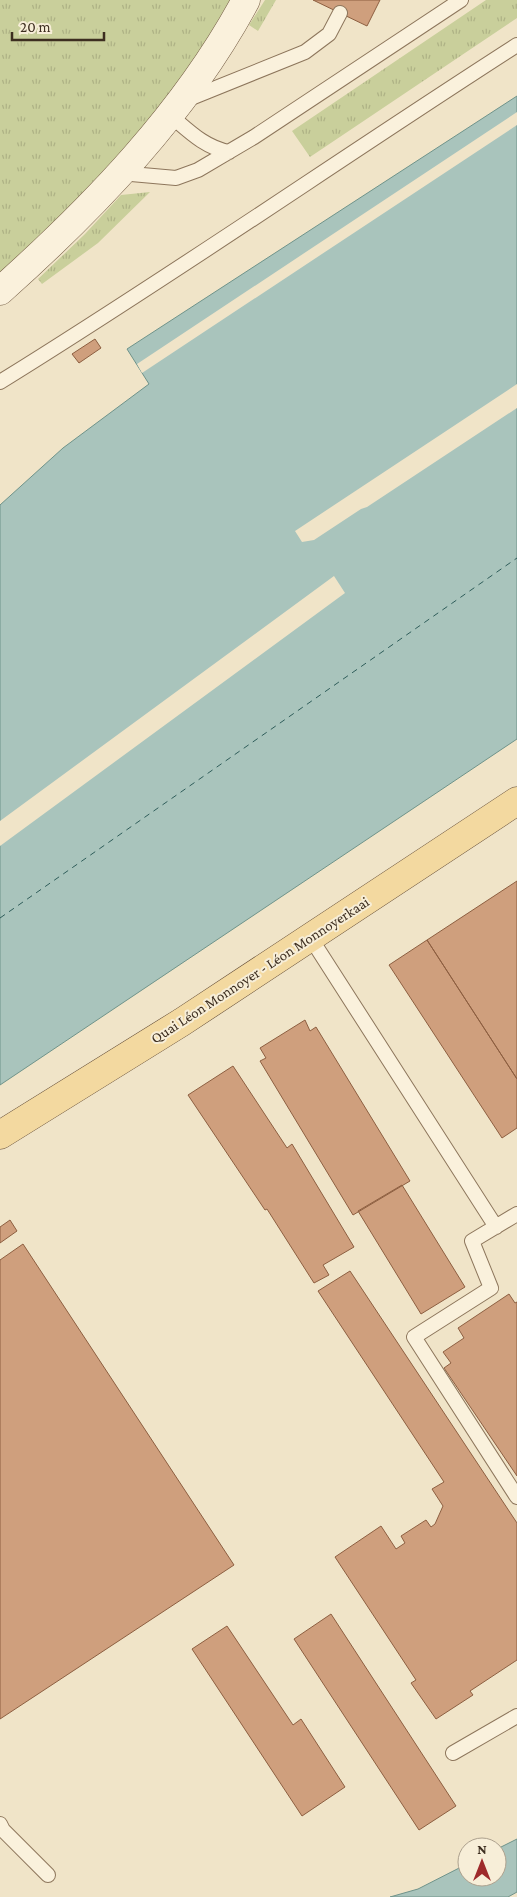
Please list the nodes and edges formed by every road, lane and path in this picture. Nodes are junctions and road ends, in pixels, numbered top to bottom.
1 (246, 0) edge
2 (461, 0) edge
3 (340, 13) dead end
4 (517, 45) edge
5 (175, 108) junction
6 (229, 152) junction
7 (120, 173) junction
8 (0, 291) edge
9 (0, 382) edge
10 (517, 801) edge
11 (310, 937) junction
12 (0, 1135) edge
13 (517, 1214) edge
14 (496, 1227) junction
15 (517, 1496) edge
16 (517, 1716) edge
17 (453, 1753) dead end
18 (0, 1824) edge
19 (48, 1875) dead end

1 - 5 main road
2 - 6 lane
3 - 5 lane
4 - 9 lane
5 - 6 lane
5 - 7 main road
6 - 7 lane
7 - 8 main road
10 - 11 main road, Quai Léon Monnoyer - Léon Monnoyerkaai
11 - 12 main road, Quai Léon Monnoyer - Léon Monnoyerkaai
11 - 14 lane
13 - 14 lane
14 - 15 lane
16 - 17 lane
18 - 19 lane

